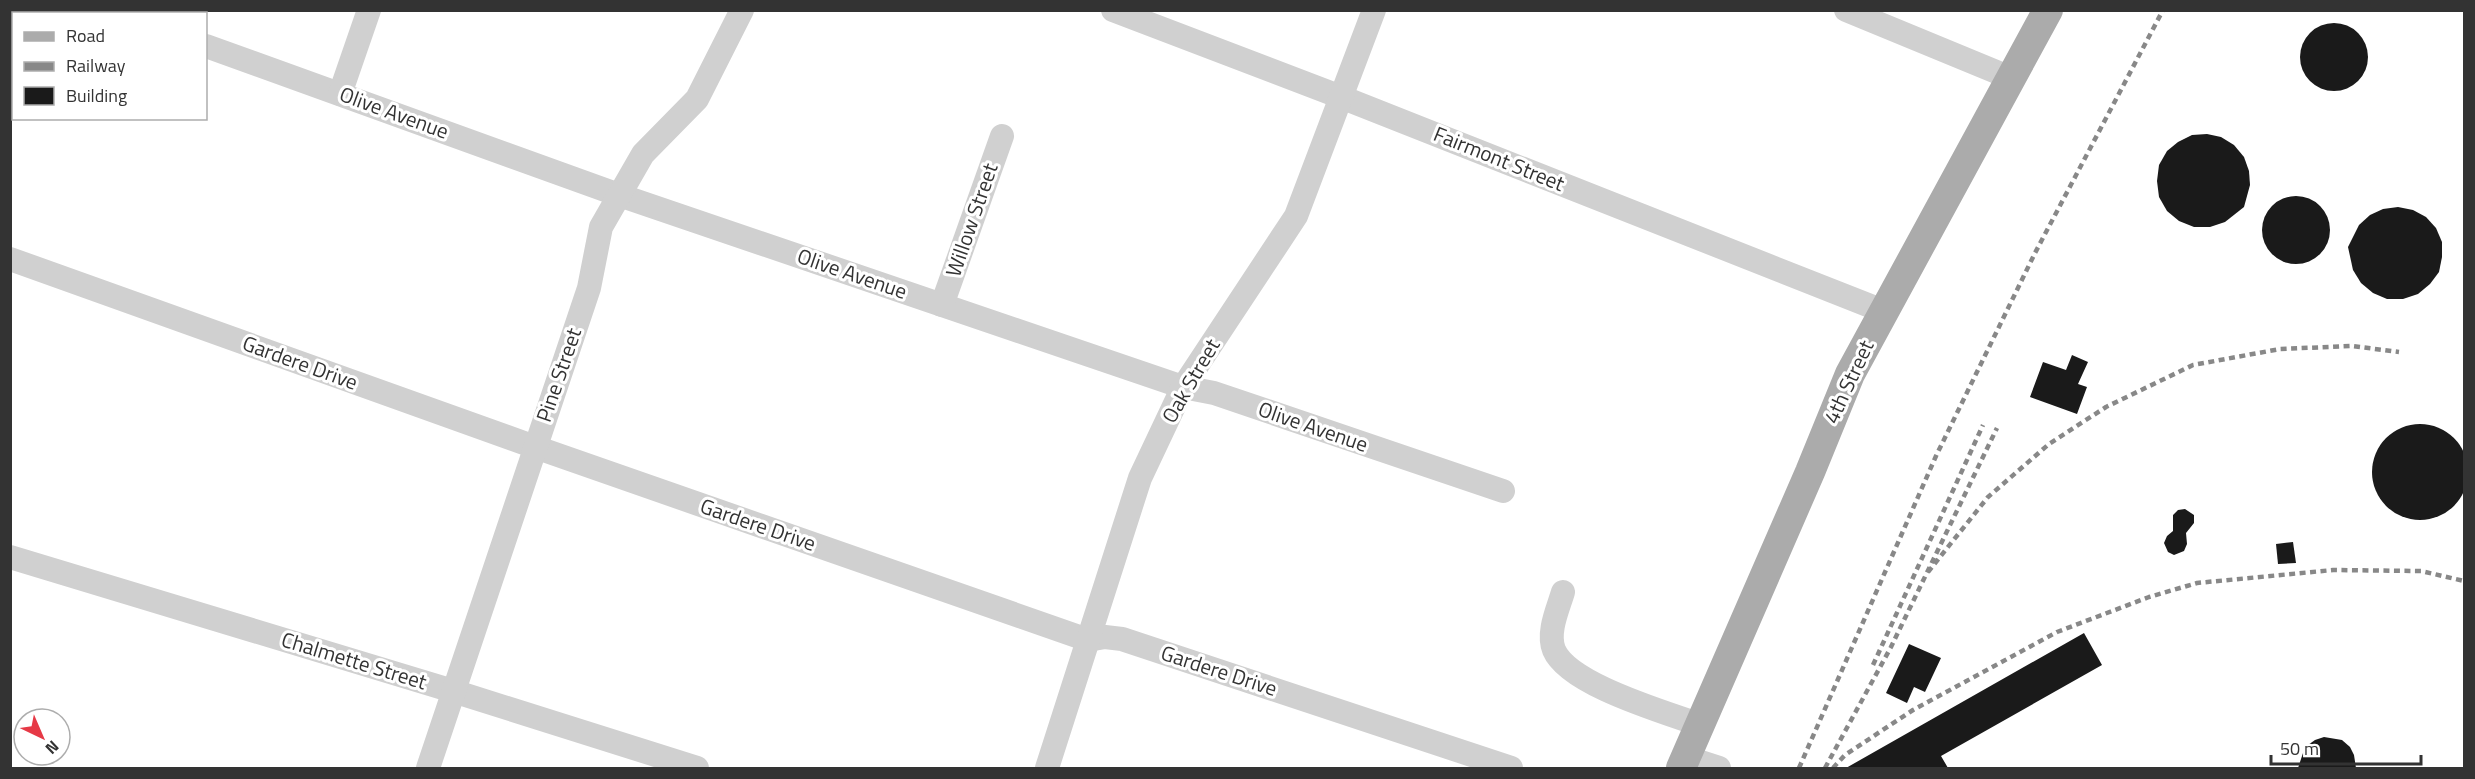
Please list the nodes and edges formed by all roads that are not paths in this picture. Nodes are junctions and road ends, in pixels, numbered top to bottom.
1 (369, 10) edge
2 (742, 10) edge
3 (1113, 10) edge
4 (1374, 10) edge
5 (1846, 10) edge
6 (2048, 10) edge
7 (207, 46) edge
8 (2011, 78) junction
9 (340, 94) junction
10 (1341, 97) junction
11 (1002, 136) dead end
12 (619, 195) junction
13 (10, 259) edge
14 (942, 305) junction
15 (1883, 311) junction
16 (1183, 387) junction
17 (535, 447) junction
18 (1503, 491) dead end
19 (10, 557) edge
20 (1563, 592) dead end
21 (1088, 640) junction
22 (453, 691) junction
23 (1700, 725) junction
24 (1683, 763) edge
25 (428, 768) edge
26 (697, 768) edge
27 (1047, 768) edge
28 (1511, 768) edge
29 (1719, 768) edge

1 - 9 street
2 - 12 street, Pine Street
3 - 10 street, Fairmont Street
4 - 10 street, Oak Street
5 - 8 street
6 - 8 main road, 4th Street
7 - 9 street, Olive Avenue
8 - 15 main road, 4th Street
9 - 12 street, Olive Avenue
10 - 15 street, Fairmont Street
10 - 16 street, Oak Street
11 - 14 street, Willow Street
12 - 14 street, Olive Avenue
12 - 17 street, Pine Street
13 - 17 street, Gardere Drive
14 - 16 street, Olive Avenue
15 - 23 main road, 4th Street
16 - 18 street, Olive Avenue
16 - 21 street, Oak Street
17 - 21 street, Gardere Drive
17 - 22 street, Pine Street
19 - 22 street, Chalmette Street
20 - 23 street
21 - 27 street, Oak Street
21 - 28 street, Gardere Drive
22 - 25 street, Pine Street
22 - 26 street, Chalmette Street
23 - 24 main road, 4th Street
24 - 29 street

